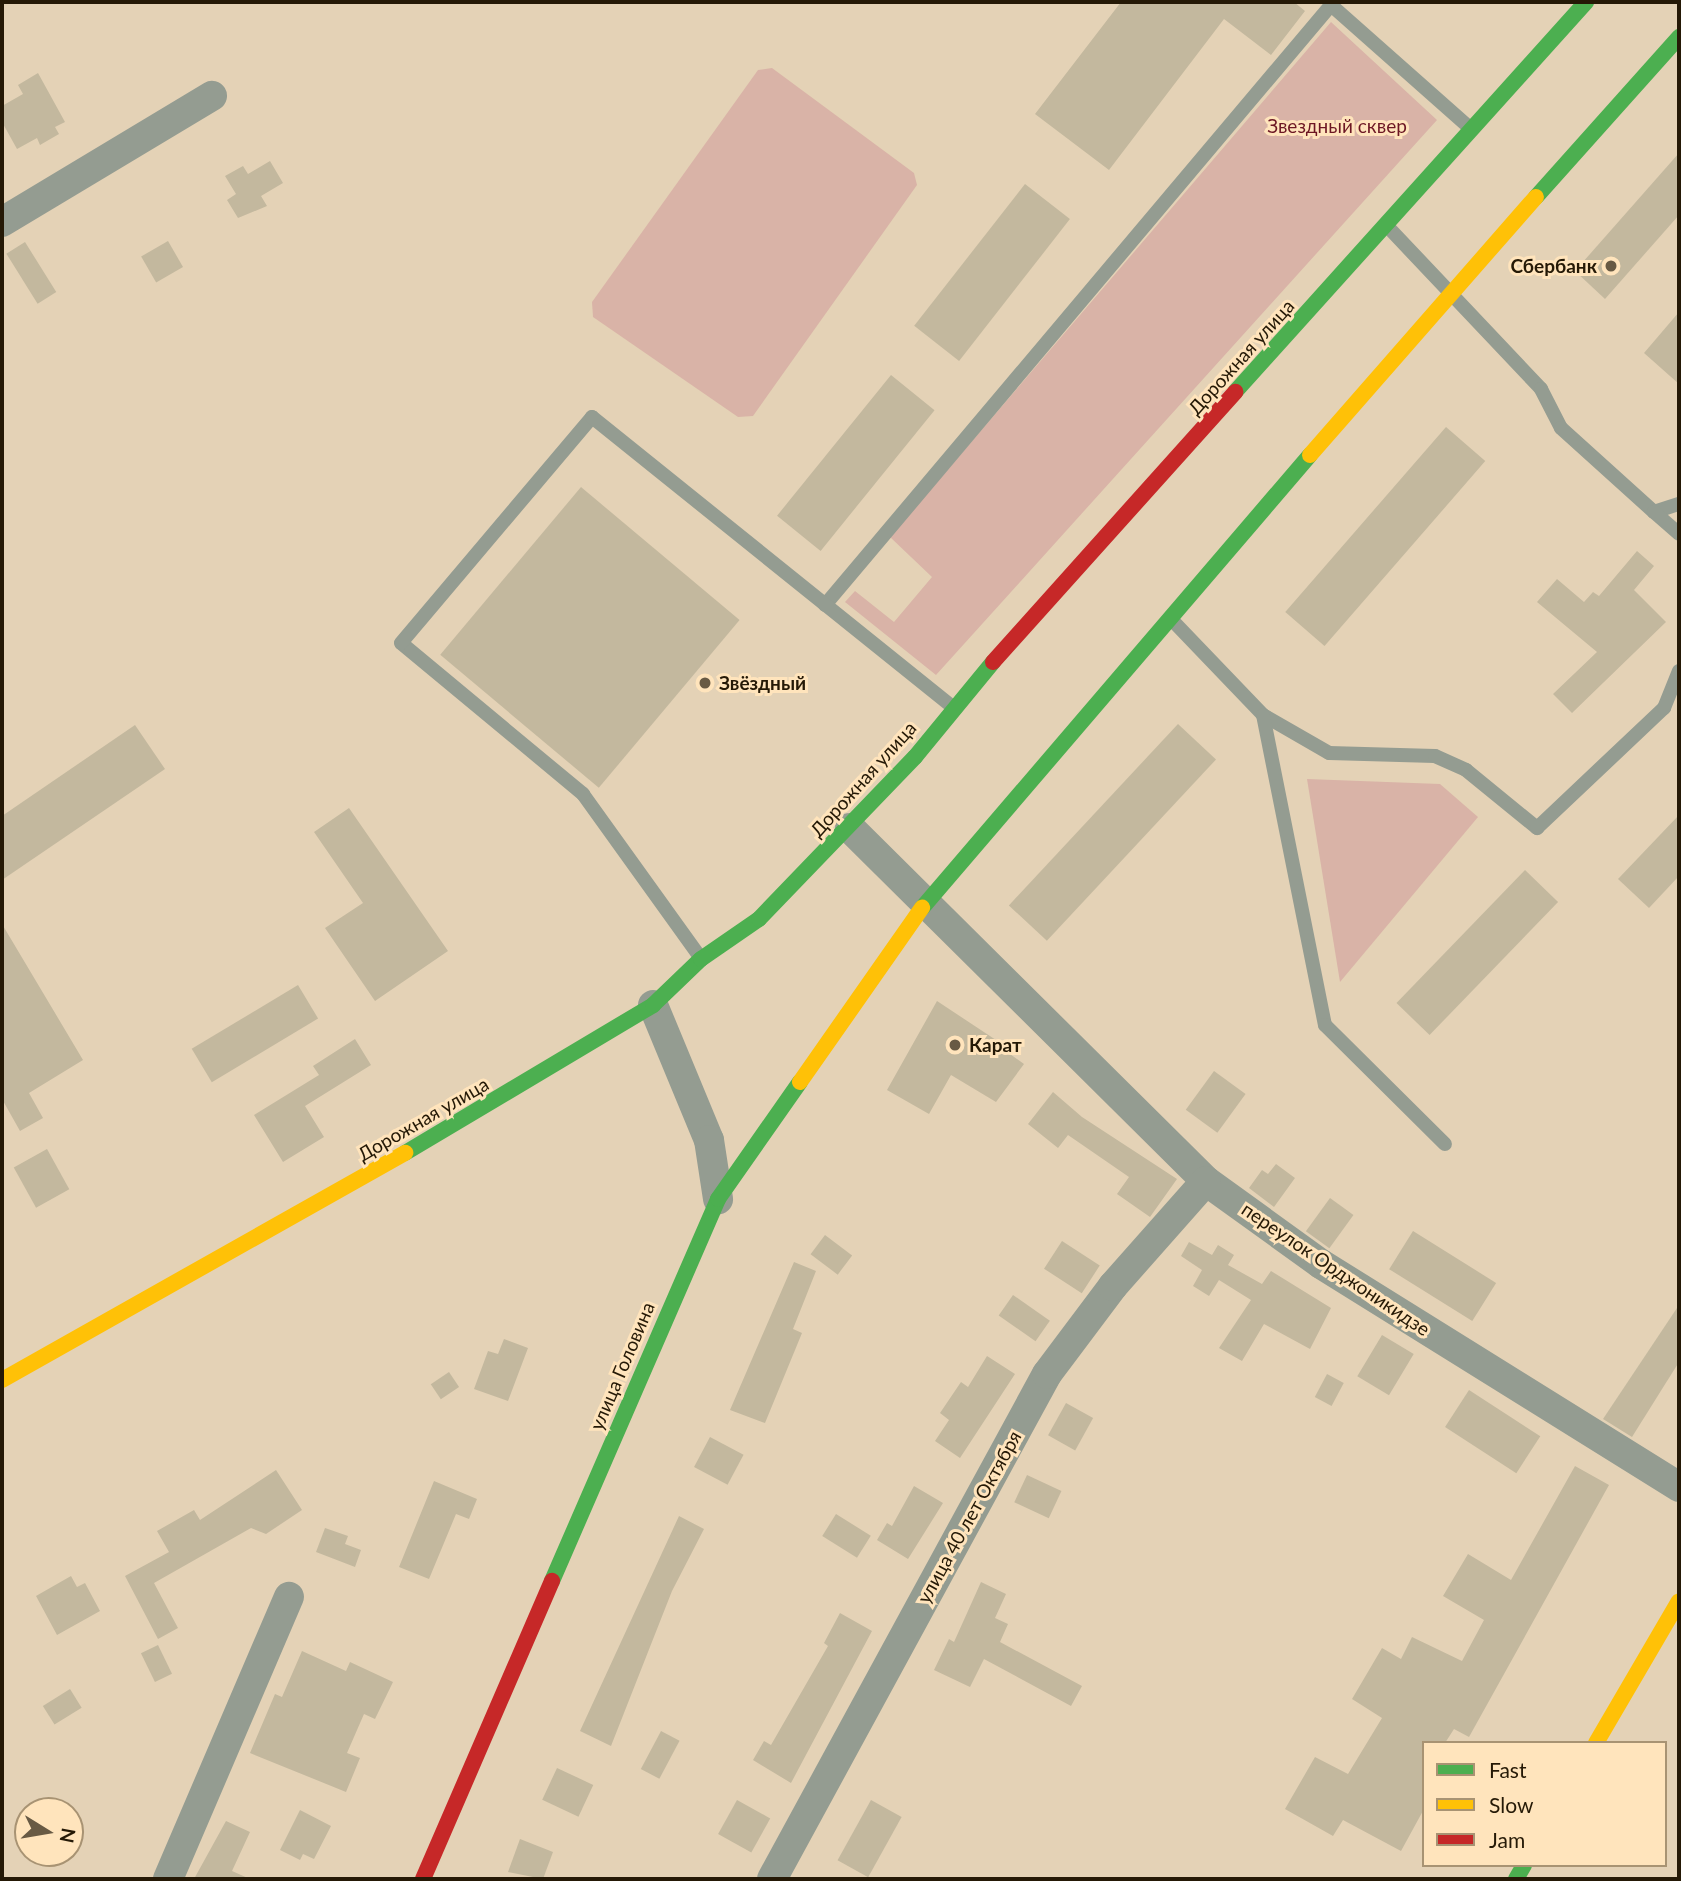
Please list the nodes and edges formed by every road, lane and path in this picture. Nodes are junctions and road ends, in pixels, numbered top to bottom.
1 (1586, 2) edge
2 (1679, 37) edge
3 (212, 96) dead end
4 (1472, 130) junction
5 (2, 222) edge
6 (1387, 226) junction
7 (1451, 290) junction
8 (1679, 504) edge
9 (1654, 512) junction
10 (1679, 534) edge
11 (825, 605) junction
12 (1172, 620) junction
13 (1679, 671) edge
14 (952, 706) junction
15 (1263, 715) junction
16 (850, 828) junction
17 (924, 906) junction
18 (701, 958) junction
19 (653, 1005) junction
20 (1445, 1144) dead end
21 (1206, 1181) junction
22 (718, 1199) junction
23 (2, 1380) edge
24 (1679, 1487) edge
25 (289, 1597) dead end
26 (1679, 1601) edge
27 (1597, 1741) edge
28 (168, 1879) edge
29 (423, 1879) edge
30 (772, 1879) edge

1 - 4 main road, Дорожная улица
2 - 7 main road, улица Головина
3 - 5 street
4 - 6 main road, Дорожная улица
4 - 11 lane
6 - 7 lane
6 - 14 main road, Дорожная улица
7 - 9 lane
7 - 12 main road, улица Головина
8 - 9 lane
9 - 10 lane
11 - 14 lane
11 - 18 lane
12 - 15 lane
12 - 17 main road, улица Головина
13 - 15 lane
14 - 16 main road, Дорожная улица
15 - 20 lane
16 - 17 street, переулок Орджоникидзе
16 - 18 main road, Дорожная улица
17 - 21 street, переулок Орджоникидзе
17 - 22 main road, улица Головина
18 - 19 main road, Дорожная улица
19 - 22 street
19 - 23 main road, Дорожная улица
21 - 24 street, переулок Орджоникидзе
21 - 30 street, улица 40 лет Октября
22 - 29 main road, улица Головина
25 - 28 street
26 - 27 main road

